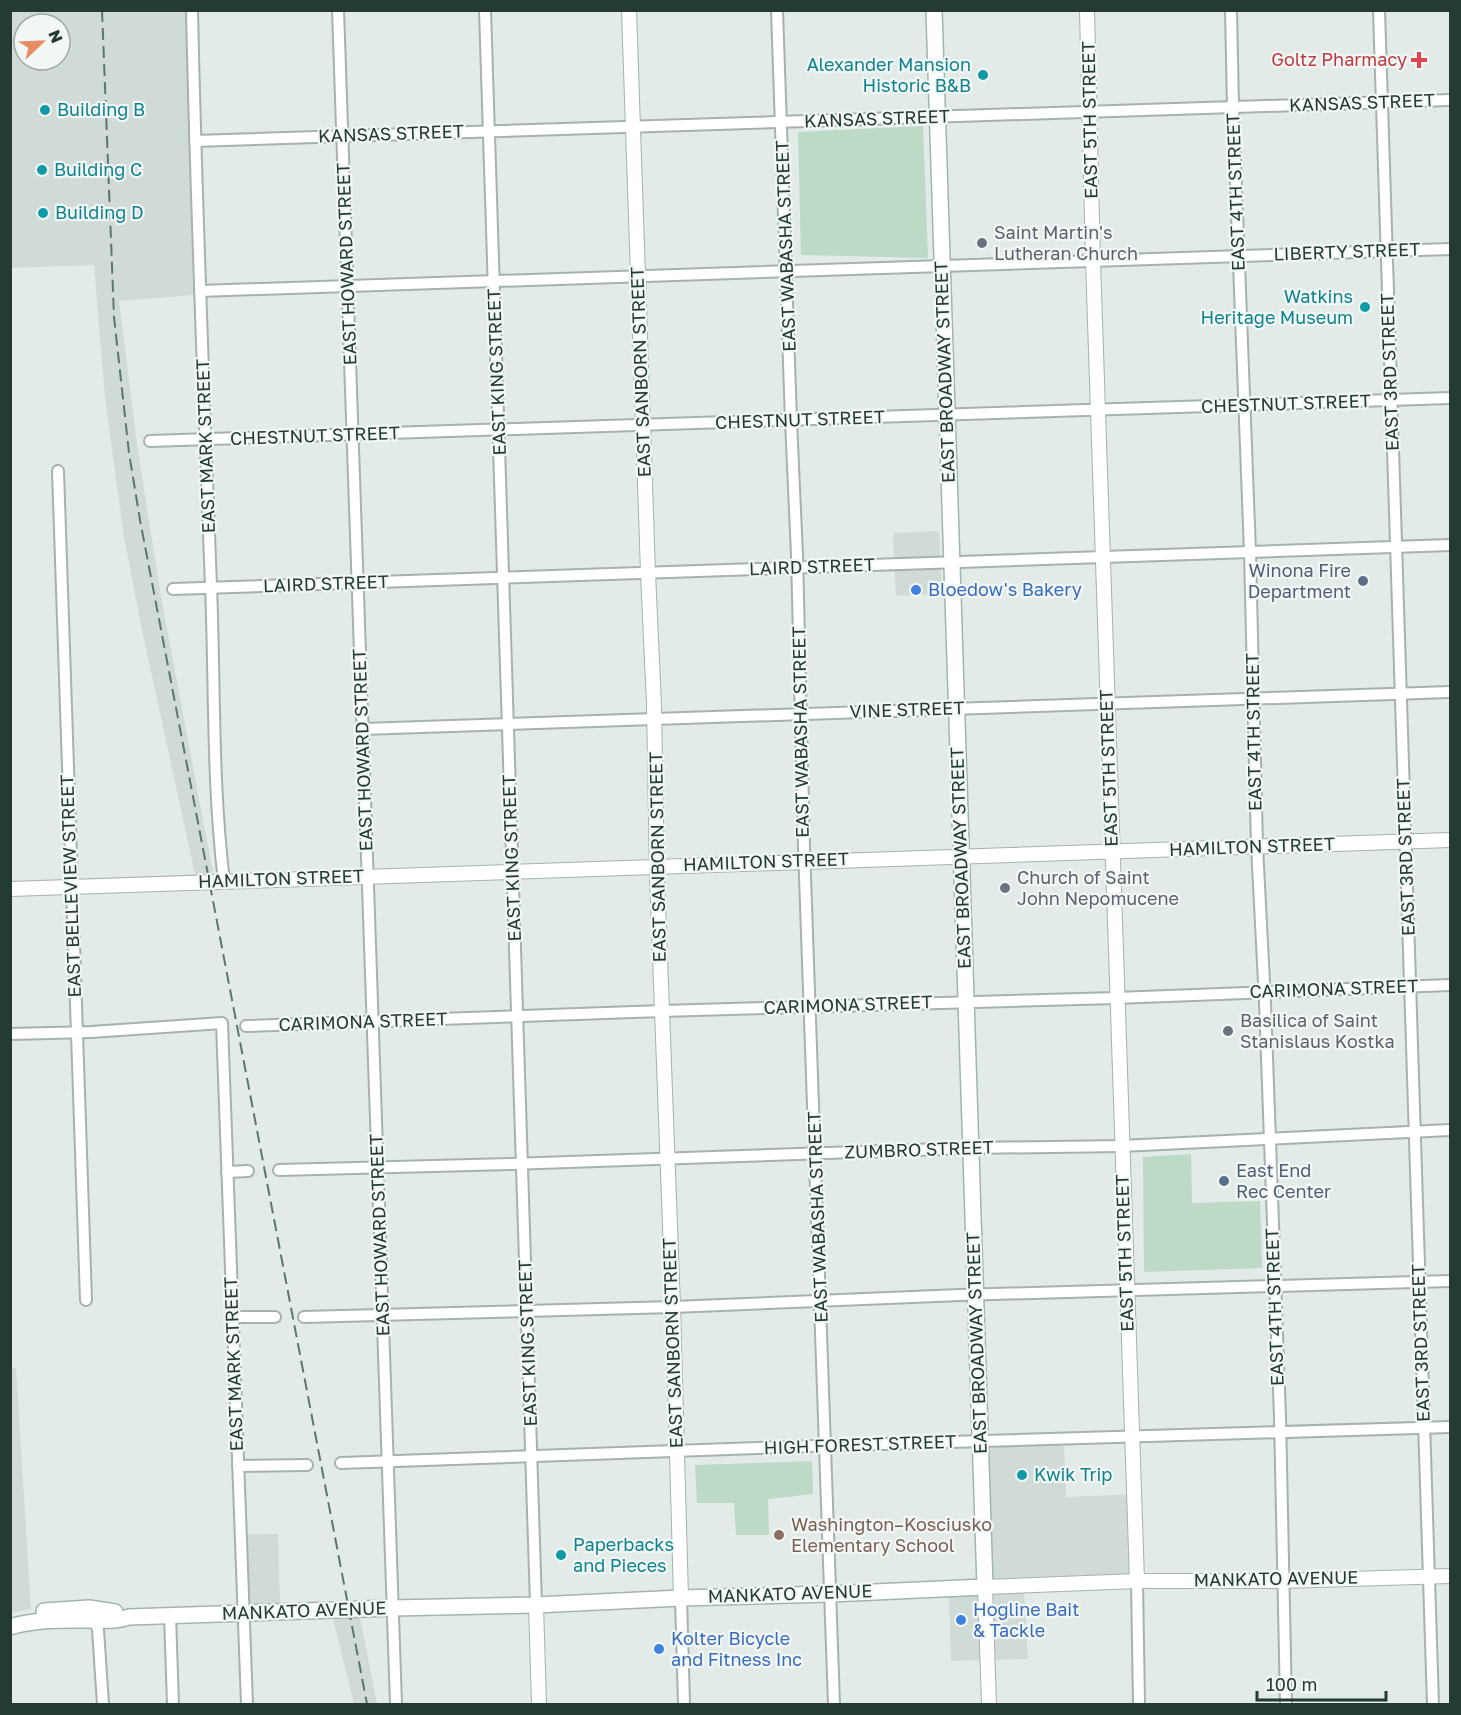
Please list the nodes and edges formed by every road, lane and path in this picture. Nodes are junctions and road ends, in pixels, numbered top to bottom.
1 (192, 10) edge
2 (338, 10) edge
3 (485, 10) edge
4 (629, 10) edge
5 (777, 10) edge
6 (934, 10) edge
7 (1087, 10) edge
8 (1231, 10) edge
9 (1379, 10) edge
10 (1450, 100) edge
11 (1381, 102) junction
12 (1233, 107) junction
13 (1090, 112) junction
14 (937, 117) junction
15 (782, 122) junction
16 (634, 126) junction
17 (489, 131) junction
18 (342, 136) junction
19 (195, 141) junction
20 (1450, 249) edge
21 (1386, 251) junction
22 (1238, 256) junction
23 (1093, 261) junction
24 (942, 266) junction
25 (786, 271) junction
26 (637, 276) junction
27 (494, 281) junction
28 (348, 286) junction
29 (200, 291) junction
30 (1450, 398) edge
31 (1391, 400) junction
32 (1243, 405) junction
33 (1099, 410) junction
34 (947, 415) junction
35 (791, 421) junction
36 (643, 426) junction
37 (499, 430) junction
38 (353, 435) junction
39 (206, 440) junction
40 (150, 441) dead end
41 (58, 471) dead end
42 (1450, 545) edge
43 (1396, 547) junction
44 (1250, 552) junction
45 (1102, 557) junction
46 (952, 562) junction
47 (798, 568) junction
48 (648, 573) junction
49 (503, 578) junction
50 (358, 583) junction
51 (211, 588) junction
52 (173, 589) dead end
53 (1450, 692) edge
54 (1400, 693) junction
55 (1253, 699) junction
56 (1107, 704) junction
57 (956, 709) junction
58 (800, 714) junction
59 (655, 719) junction
60 (508, 724) junction
61 (363, 729) junction
62 (1450, 840) edge
63 (1405, 842) junction
64 (1257, 846) junction
65 (1112, 851) junction
66 (961, 856) junction
67 (805, 862) junction
68 (657, 867) junction
69 (513, 872) junction
70 (368, 877) junction
71 (224, 881) junction
72 (71, 886) junction
73 (10, 889) edge
74 (1450, 985) edge
75 (1410, 986) junction
76 (1263, 992) junction
77 (1116, 998) junction
78 (966, 1001) junction
79 (811, 1008) junction
80 (662, 1011) junction
81 (517, 1016) junction
82 (373, 1021) junction
83 (246, 1026) dead end
84 (76, 1033) junction
85 (10, 1034) edge
86 (1450, 1130) edge
87 (1414, 1131) junction
88 (1269, 1138) junction
89 (1121, 1146) junction
90 (971, 1148) junction
91 (816, 1153) junction
92 (667, 1159) junction
93 (522, 1163) junction
94 (378, 1168) junction
95 (279, 1170) dead end
96 (248, 1171) dead end
97 (228, 1172) junction
98 (1450, 1281) edge
99 (1419, 1282) junction
100 (1274, 1285) junction
101 (1126, 1291) junction
102 (976, 1295) junction
103 (86, 1300) dead end
104 (821, 1302) junction
105 (673, 1308) junction
106 (527, 1311) junction
107 (383, 1316) junction
108 (233, 1317) junction
109 (275, 1317) dead end
110 (304, 1317) dead end
111 (1450, 1426) edge
112 (1424, 1428) junction
113 (1279, 1432) junction
114 (1132, 1437) junction
115 (981, 1441) junction
116 (826, 1446) junction
117 (677, 1452) junction
118 (531, 1457) junction
119 (388, 1462) junction
120 (341, 1463) dead end
121 (307, 1465) dead end
122 (238, 1466) junction
123 (1429, 1576) junction
124 (1450, 1576) edge
125 (1137, 1581) junction
126 (1283, 1581) junction
127 (985, 1587) junction
128 (830, 1594) junction
129 (681, 1598) junction
130 (536, 1605) junction
131 (392, 1608) junction
132 (243, 1614) junction
133 (10, 1616) edge
134 (170, 1616) junction
135 (129, 1617) junction
136 (95, 1620) junction
137 (10, 1627) edge
138 (103, 1704) edge
139 (173, 1704) edge
140 (247, 1704) edge
141 (396, 1704) edge
142 (539, 1704) edge
143 (684, 1704) edge
144 (834, 1704) edge
145 (989, 1704) edge
146 (1139, 1704) edge
147 (1286, 1704) edge
148 (1433, 1704) edge

1 - 19 street, EAST MARK STREET
2 - 18 street, EAST HOWARD STREET
3 - 17 street, EAST KING STREET
4 - 16 street, EAST SANBORN STREET
5 - 15 street, EAST WABASHA STREET
6 - 14 main road, EAST BROADWAY STREET
7 - 13 street, EAST 5TH STREET
8 - 12 street, EAST 4TH STREET
9 - 11 street, EAST 3RD STREET
10 - 11 street, KANSAS STREET
11 - 12 street, KANSAS STREET
11 - 21 street, EAST 3RD STREET
12 - 13 street, KANSAS STREET
12 - 22 street, EAST 4TH STREET
13 - 14 street, KANSAS STREET
13 - 23 street, EAST 5TH STREET
14 - 15 street, KANSAS STREET
14 - 24 main road, EAST BROADWAY STREET
15 - 16 street, KANSAS STREET
15 - 25 street, EAST WABASHA STREET
16 - 17 street, KANSAS STREET
16 - 26 street, EAST SANBORN STREET
17 - 18 street, KANSAS STREET
17 - 27 street, EAST KING STREET
18 - 19 street, KANSAS STREET
18 - 28 street, EAST HOWARD STREET
19 - 29 street, EAST MARK STREET
20 - 21 street, LIBERTY STREET
21 - 22 street, LIBERTY STREET
21 - 31 street, EAST 3RD STREET
22 - 23 street, LIBERTY STREET
22 - 32 street, EAST 4TH STREET
23 - 24 street, LIBERTY STREET
23 - 33 street, EAST 5TH STREET
24 - 25 street, LIBERTY STREET
24 - 34 main road, EAST BROADWAY STREET
25 - 26 street, LIBERTY STREET
25 - 35 street, EAST WABASHA STREET
26 - 27 street, LIBERTY STREET
26 - 36 street, EAST SANBORN STREET
27 - 28 street, LIBERTY STREET
27 - 37 street, EAST KING STREET
28 - 29 street, LIBERTY STREET
28 - 38 street, EAST HOWARD STREET
29 - 39 street, EAST MARK STREET
30 - 31 street, CHESTNUT STREET
31 - 32 street, CHESTNUT STREET
31 - 43 street, EAST 3RD STREET
32 - 33 street, CHESTNUT STREET
32 - 44 street, EAST 4TH STREET
33 - 34 street, CHESTNUT STREET
33 - 45 street, EAST 5TH STREET
34 - 35 street, CHESTNUT STREET
34 - 46 main road, EAST BROADWAY STREET
35 - 36 street, CHESTNUT STREET
35 - 47 street, EAST WABASHA STREET
36 - 37 street, CHESTNUT STREET
36 - 48 street, EAST SANBORN STREET
37 - 38 street, CHESTNUT STREET
37 - 49 street, EAST KING STREET
38 - 39 street, CHESTNUT STREET
38 - 50 street, EAST HOWARD STREET
39 - 40 street, CHESTNUT STREET
39 - 51 street, EAST MARK STREET
41 - 72 street, EAST BELLEVIEW STREET
42 - 43 street, LAIRD STREET
43 - 44 street, LAIRD STREET
43 - 54 street, EAST 3RD STREET
44 - 45 street, LAIRD STREET
44 - 55 street, EAST 4TH STREET
45 - 46 street, LAIRD STREET
45 - 56 street, EAST 5TH STREET
46 - 47 street, LAIRD STREET
46 - 57 main road, EAST BROADWAY STREET
47 - 48 street, LAIRD STREET
47 - 58 street, EAST WABASHA STREET
48 - 49 street, LAIRD STREET
48 - 59 street, EAST SANBORN STREET
49 - 50 street, LAIRD STREET
49 - 60 street, EAST KING STREET
50 - 51 street, LAIRD STREET
50 - 61 street, EAST HOWARD STREET
51 - 52 street, LAIRD STREET
51 - 71 street, EAST MARK STREET
53 - 54 street, VINE STREET
54 - 55 street, VINE STREET
54 - 63 street, EAST 3RD STREET
55 - 56 street, VINE STREET
55 - 64 street, EAST 4TH STREET
56 - 57 street, VINE STREET
56 - 65 street, EAST 5TH STREET
57 - 58 street, VINE STREET
57 - 66 main road, EAST BROADWAY STREET
58 - 59 street, VINE STREET
58 - 67 street, EAST WABASHA STREET
59 - 60 street, VINE STREET
59 - 68 street, EAST SANBORN STREET
60 - 61 street, VINE STREET
60 - 69 street, EAST KING STREET
61 - 70 street, EAST HOWARD STREET
62 - 63 street, HAMILTON STREET
63 - 64 street, HAMILTON STREET
63 - 75 street, EAST 3RD STREET
64 - 65 street, HAMILTON STREET
64 - 76 street, EAST 4TH STREET
65 - 66 street, HAMILTON STREET
65 - 77 street, EAST 5TH STREET
66 - 67 street, HAMILTON STREET
66 - 78 main road, EAST BROADWAY STREET
67 - 68 street, HAMILTON STREET
67 - 79 street, EAST WABASHA STREET
68 - 69 street, HAMILTON STREET
68 - 80 street, EAST SANBORN STREET
69 - 70 street, HAMILTON STREET
69 - 81 street, EAST KING STREET
70 - 71 street, HAMILTON STREET
70 - 82 street, EAST HOWARD STREET
71 - 72 street, HAMILTON STREET
72 - 73 street, HAMILTON STREET
72 - 84 street, EAST BELLEVIEW STREET
74 - 75 street, CARIMONA STREET
75 - 76 street, CARIMONA STREET
75 - 87 street, EAST 3RD STREET
76 - 77 street, CARIMONA STREET
76 - 88 street, EAST 4TH STREET
77 - 78 street, CARIMONA STREET
77 - 89 street, EAST 5TH STREET
78 - 79 street, CARIMONA STREET
78 - 90 main road, EAST BROADWAY STREET
79 - 80 street, CARIMONA STREET
79 - 91 street, EAST WABASHA STREET
80 - 81 street, CARIMONA STREET
80 - 92 street, EAST SANBORN STREET
81 - 82 street, CARIMONA STREET
81 - 93 street, EAST KING STREET
82 - 83 street, CARIMONA STREET
82 - 94 street, EAST HOWARD STREET
84 - 85 street
84 - 97 street, EAST MARK STREET
84 - 103 street, EAST BELLEVIEW STREET
86 - 87 street, ZUMBRO STREET
87 - 88 street, ZUMBRO STREET
87 - 99 street, EAST 3RD STREET
88 - 89 street, ZUMBRO STREET
88 - 100 street, EAST 4TH STREET
89 - 90 street, ZUMBRO STREET
89 - 101 street, EAST 5TH STREET
90 - 91 street, ZUMBRO STREET
90 - 102 main road, EAST BROADWAY STREET
91 - 92 street, ZUMBRO STREET
91 - 104 street, EAST WABASHA STREET
92 - 93 street, ZUMBRO STREET
92 - 105 street, EAST SANBORN STREET
93 - 94 street, ZUMBRO STREET
93 - 106 street, EAST KING STREET
94 - 95 street, ZUMBRO STREET
94 - 107 street, EAST HOWARD STREET
96 - 97 street
97 - 108 street, EAST MARK STREET
98 - 99 street
99 - 100 street
99 - 112 street, EAST 3RD STREET
100 - 101 street
100 - 113 street, EAST 4TH STREET
101 - 102 street
101 - 114 street, EAST 5TH STREET
102 - 104 street
102 - 115 main road, EAST BROADWAY STREET
104 - 105 street
104 - 116 street, EAST WABASHA STREET
105 - 106 street
105 - 117 street, EAST SANBORN STREET
106 - 107 street
106 - 118 street, EAST KING STREET
107 - 110 street
107 - 119 street, EAST HOWARD STREET
108 - 109 street
108 - 122 street, EAST MARK STREET
111 - 112 street, HIGH FOREST STREET
112 - 113 street, HIGH FOREST STREET
112 - 123 street, EAST 3RD STREET
113 - 114 street, HIGH FOREST STREET
113 - 126 street, EAST 4TH STREET
114 - 115 street, HIGH FOREST STREET
114 - 125 street, EAST 5TH STREET
115 - 116 street, HIGH FOREST STREET
115 - 127 main road, EAST BROADWAY STREET
116 - 117 street, HIGH FOREST STREET
116 - 128 street, EAST WABASHA STREET
117 - 118 street, HIGH FOREST STREET
117 - 129 street, EAST SANBORN STREET
118 - 119 street, HIGH FOREST STREET
118 - 130 street, EAST KING STREET
119 - 120 street, HIGH FOREST STREET
119 - 131 street, EAST HOWARD STREET
121 - 122 street
122 - 132 street, EAST MARK STREET
123 - 124 street, MANKATO AVENUE
123 - 126 street, MANKATO AVENUE
123 - 148 street, EAST 3RD STREET
125 - 126 street, MANKATO AVENUE
125 - 127 street, MANKATO AVENUE
125 - 146 street, EAST 5TH STREET
126 - 147 street, EAST 4TH STREET
127 - 128 main road, MANKATO AVENUE
127 - 145 street, EAST BROADWAY STREET
128 - 129 main road, MANKATO AVENUE
128 - 144 street, EAST WABASHA STREET
129 - 130 main road, MANKATO AVENUE
129 - 143 street, EAST SANBORN STREET
130 - 131 main road, MANKATO AVENUE
130 - 142 street, EAST KING STREET
131 - 132 main road, MANKATO AVENUE
131 - 141 street, EAST HOWARD STREET
132 - 134 main road, MANKATO AVENUE
132 - 140 street, EAST MARK STREET
133 - 135 main road, MANKATO AVENUE
134 - 135 main road, MANKATO AVENUE
134 - 139 street
135 - 136 main road, MANKATO AVENUE
136 - 137 main road, MANKATO AVENUE
136 - 138 street

